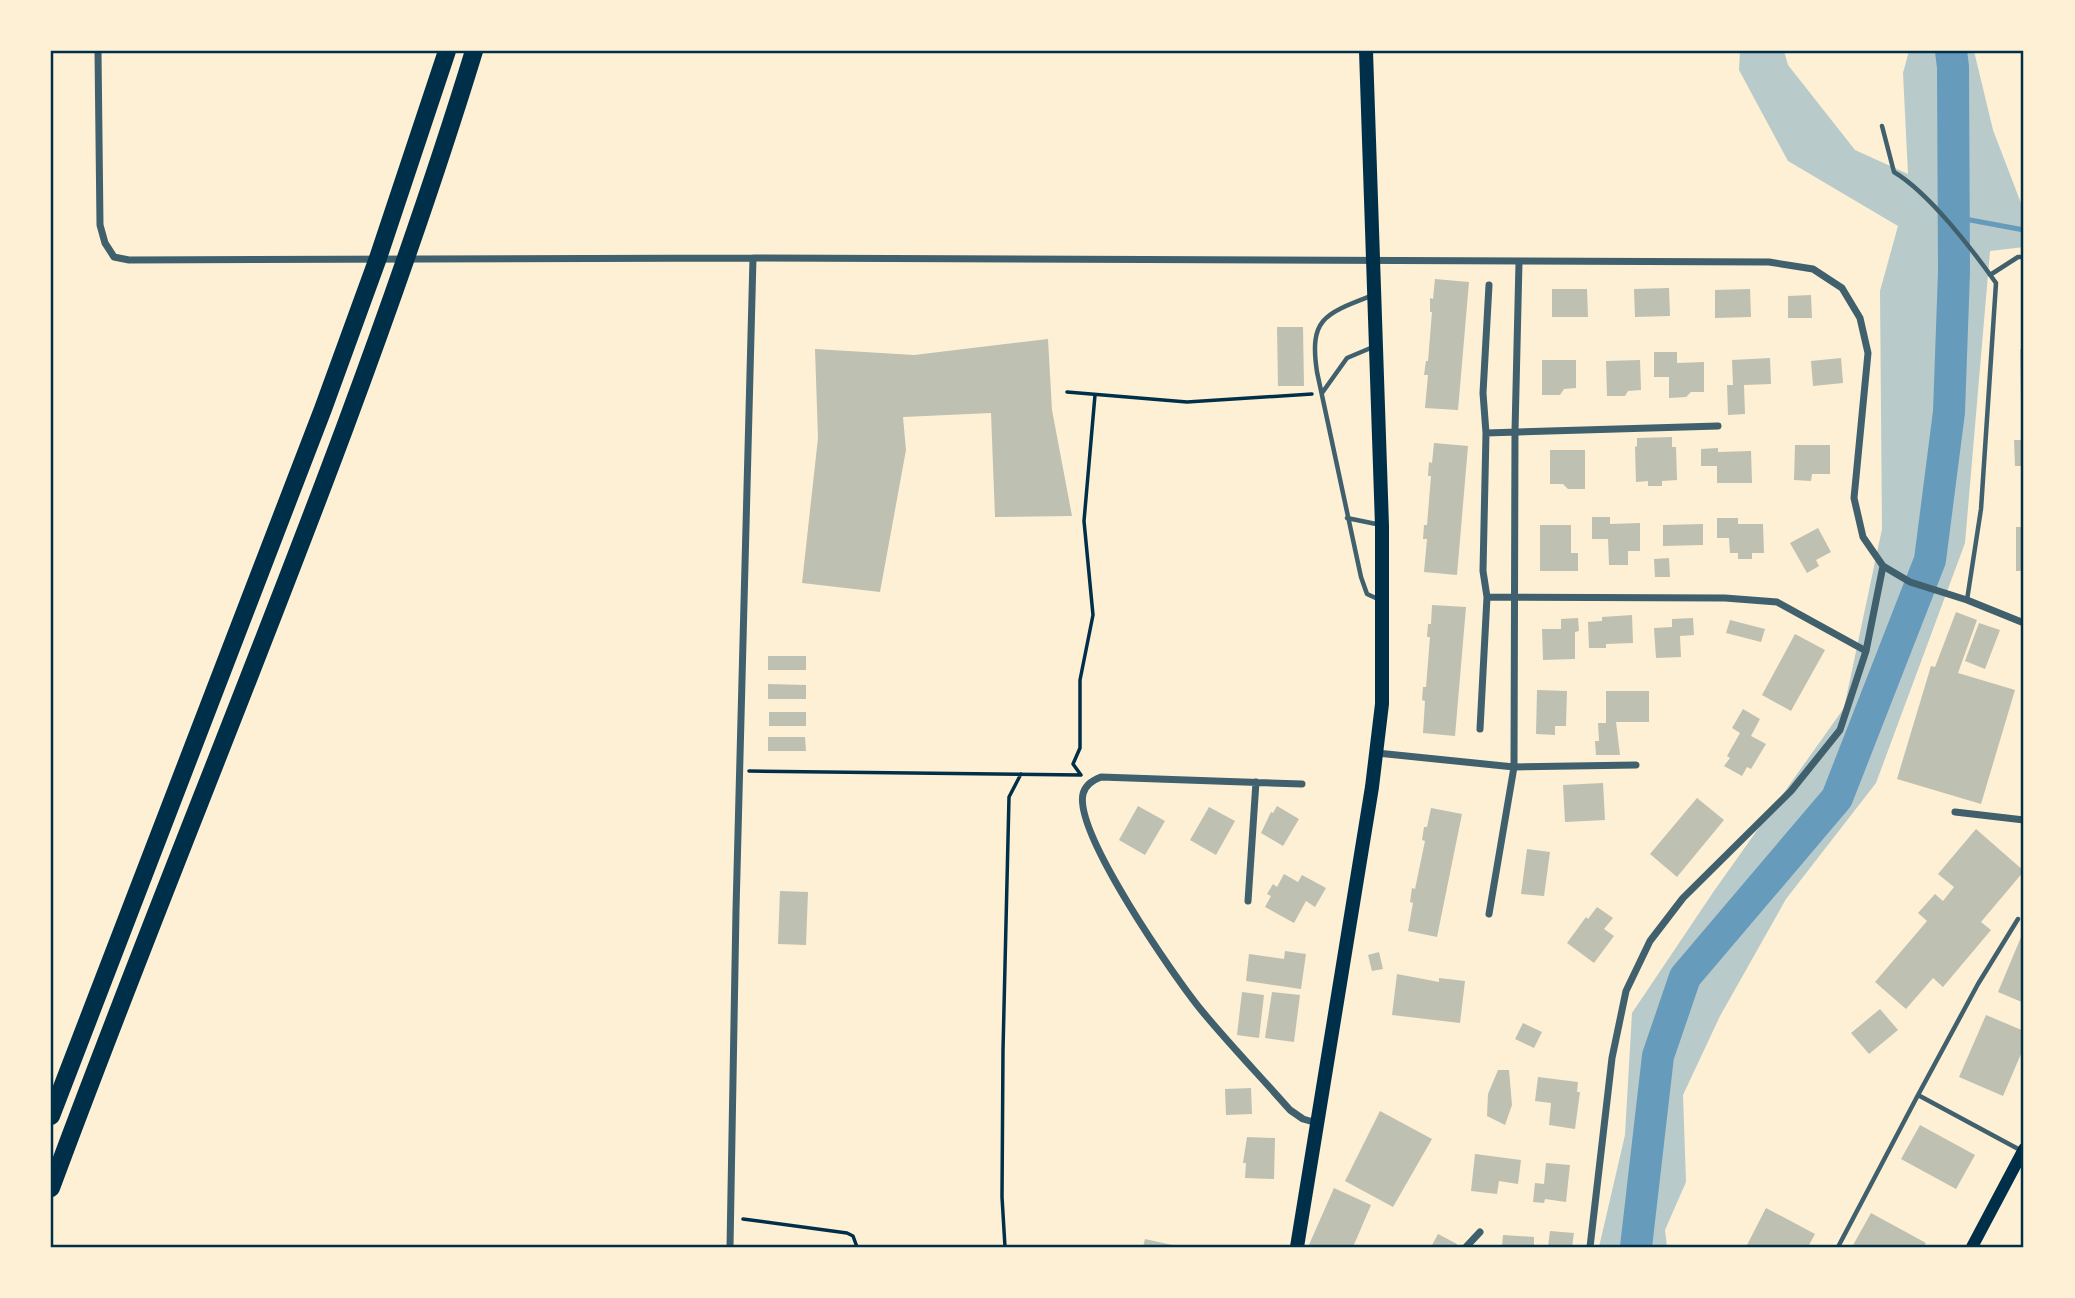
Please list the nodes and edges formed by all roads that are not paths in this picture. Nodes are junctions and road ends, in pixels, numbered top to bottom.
1 (98, 51) edge
2 (446, 51) edge
3 (474, 51) edge
4 (1366, 51) edge
5 (1882, 126) dead end
6 (2024, 257) edge
7 (753, 258) junction
8 (1374, 259) junction
9 (1520, 262) junction
10 (1990, 275) junction
11 (1489, 285) dead end
12 (1375, 294) junction
13 (1377, 345) junction
14 (1322, 394) junction
15 (1718, 426) dead end
16 (1515, 432) junction
17 (1486, 433) junction
18 (1348, 518) junction
19 (1382, 526) junction
20 (1883, 566) junction
21 (1515, 596) junction
22 (1487, 597) junction
23 (1383, 600) junction
24 (1967, 600) junction
25 (2024, 623) edge
26 (1866, 651) junction
27 (1480, 729) dead end
28 (1377, 753) junction
29 (1636, 765) dead end
30 (1514, 766) junction
31 (1256, 782) junction
32 (1302, 784) dead end
33 (1955, 812) dead end
34 (2024, 820) edge
35 (1248, 901) dead end
36 (1489, 914) dead end
37 (2018, 919) dead end
38 (1918, 1095) junction
39 (51, 1115) edge
40 (1317, 1123) junction
41 (2023, 1150) edge
42 (51, 1188) edge
43 (1480, 1232) dead end
44 (730, 1247) edge
45 (1297, 1247) edge
46 (1466, 1247) edge
47 (1590, 1247) edge
48 (1838, 1247) edge
49 (1972, 1247) edge

1 - 7 street
2 - 39 highway
3 - 42 highway
4 - 8 main road
5 - 10 lane
6 - 10 lane
7 - 8 street
7 - 44 street
8 - 9 street
8 - 12 main road
9 - 16 street
9 - 20 street
10 - 24 lane
11 - 17 street
12 - 13 main road
12 - 14 lane
13 - 14 lane
13 - 19 main road
14 - 18 lane
15 - 16 street
16 - 17 street
16 - 21 street
17 - 22 street
18 - 19 lane
18 - 23 lane
19 - 23 main road
20 - 24 street
20 - 26 street
21 - 22 street
21 - 26 street
21 - 30 street
22 - 27 street
23 - 28 main road
24 - 25 street
26 - 47 street
28 - 30 street
28 - 40 main road
29 - 30 street
30 - 36 street
31 - 32 street
31 - 35 street
31 - 40 street
33 - 34 street
37 - 38 lane
38 - 41 lane
38 - 48 lane
40 - 45 main road
41 - 49 main road
43 - 46 street

